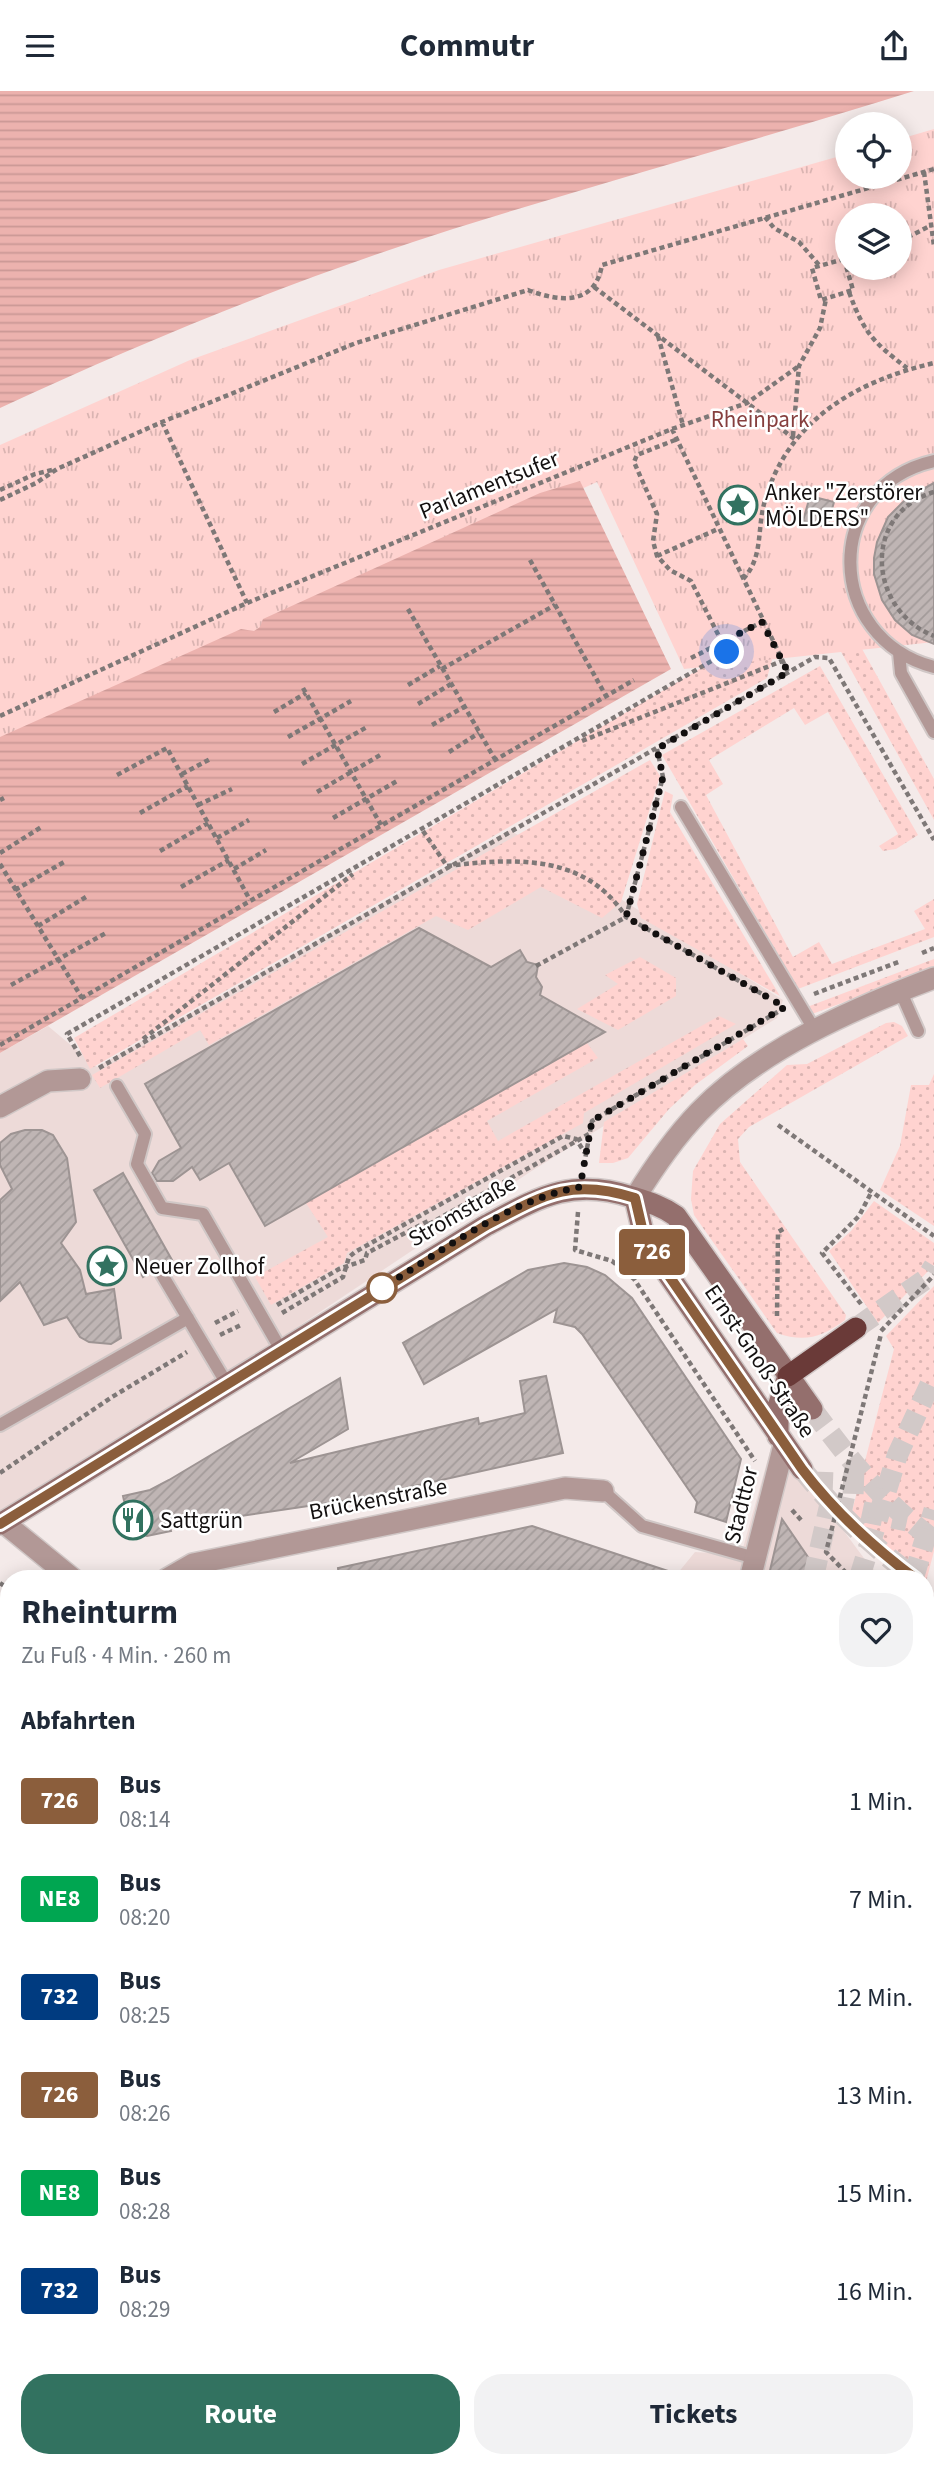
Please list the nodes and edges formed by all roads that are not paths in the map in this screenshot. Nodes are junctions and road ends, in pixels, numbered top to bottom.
1 (934, 461) edge
2 (899, 653) junction
3 (934, 667) edge
4 (934, 732) edge
5 (681, 807) dead end
6 (934, 978) edge
7 (900, 991) junction
8 (814, 1029) junction
9 (918, 1031) dead end
10 (82, 1070) road end
11 (117, 1086) dead end
12 (0, 1107) edge
13 (635, 1198) junction
14 (158, 1268) dead end
15 (188, 1318) junction
16 (865, 1320) tunnel mouth
17 (281, 1350) junction
18 (788, 1376) junction
19 (228, 1384) junction
20 (812, 1409) tunnel mouth
21 (0, 1425) edge
22 (781, 1441) junction
23 (802, 1469) tunnel mouth
24 (603, 1491) joint
25 (2, 1523) edge
26 (752, 1568) edge
27 (62, 1570) edge
28 (183, 1570) edge

1 - 2 lane
2 - 3 lane
2 - 4 lane
5 - 8 lane
6 - 7 street
7 - 8 street
7 - 9 lane
8 - 13 street
10 - 12 street
11 - 17 lane
13 - 17 street, Stromstraße
13 - 18 street, Ernst-Gnoß-Straße
13 - 22 street, Ernst-Gnoß-Straße
14 - 15 lane
15 - 19 lane
15 - 21 lane
16 - 18 highway
17 - 19 street, Stromstraße
18 - 20 street, Ernst-Gnoß-Straße
18 - 22 street
19 - 25 street, Stromstraße
22 - 23 street, Ernst-Gnoß-Straße
22 - 26 street, Stadttor
24 - 26 lane
24 - 28 street, Brückenstraße
25 - 27 street

